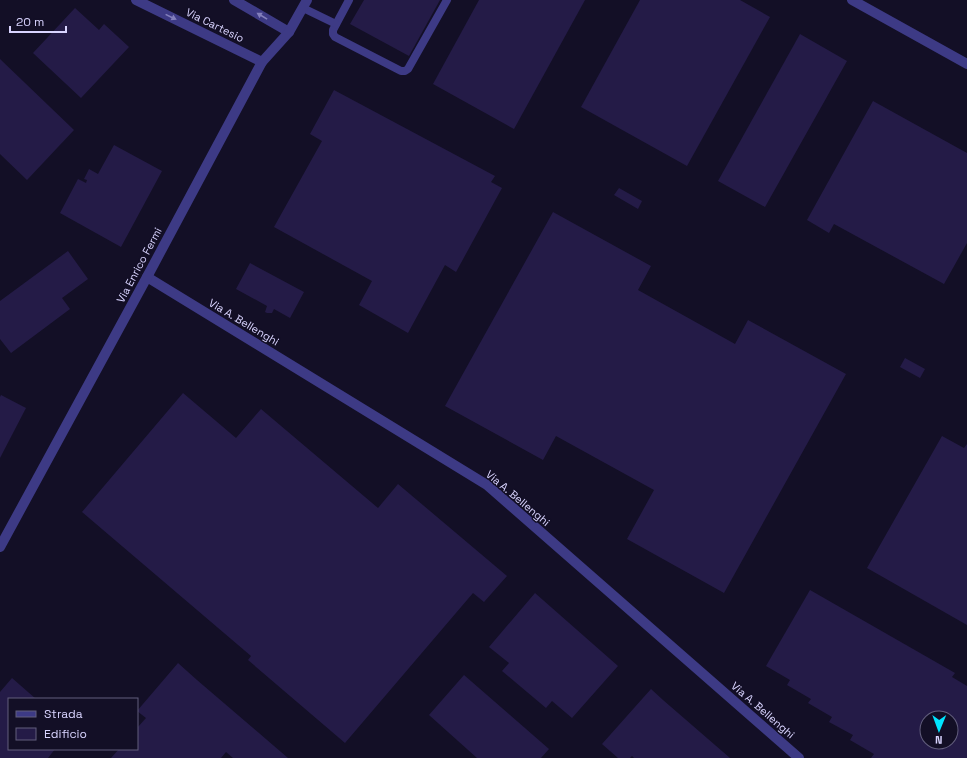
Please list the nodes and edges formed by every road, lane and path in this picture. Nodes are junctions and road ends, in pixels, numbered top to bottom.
1 (136, 0) edge
2 (234, 0) edge
3 (349, 0) edge
4 (447, 0) edge
5 (852, 0) edge
6 (305, 4) edge
7 (336, 24) junction
8 (289, 32) junction
9 (262, 62) junction
10 (967, 64) edge
11 (147, 277) junction
12 (0, 547) edge
13 (799, 758) edge

1 -> 9 street, Via Cartesio
8 -> 2 street
3 - 7 lane
4 - 7 lane
5 - 10 street
6 - 7 lane
6 - 8 street, Via Enrico Fermi
8 - 9 street, Via Enrico Fermi
9 - 11 street, Via Enrico Fermi
11 - 12 street, Via Enrico Fermi
11 - 13 street, Via A. Bellenghi

